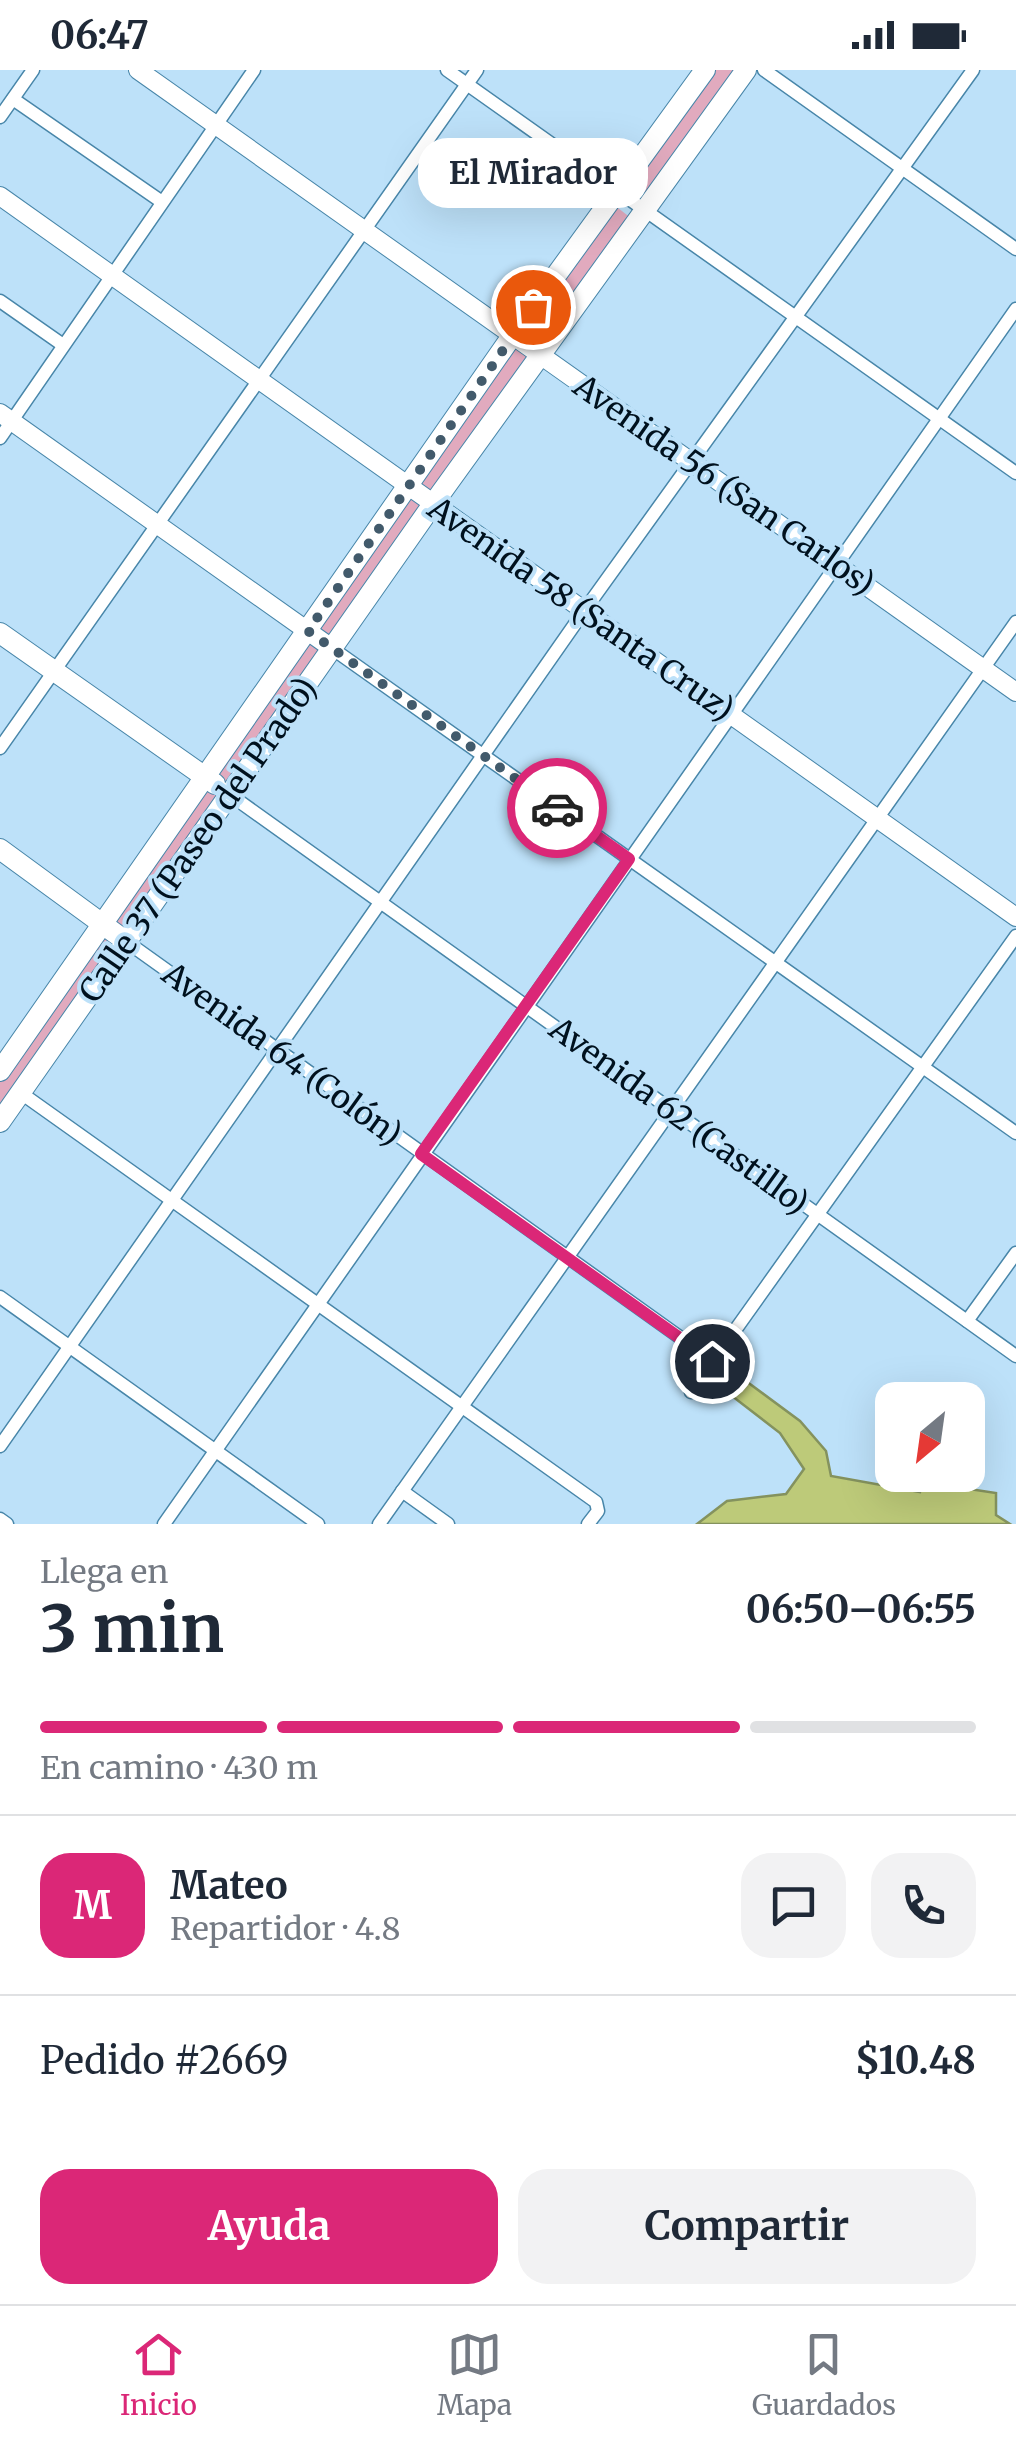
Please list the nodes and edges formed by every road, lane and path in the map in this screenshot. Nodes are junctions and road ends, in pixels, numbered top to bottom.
1 (33, 70) edge
2 (138, 70) edge
3 (254, 70) edge
4 (447, 70) edge
5 (477, 70) edge
6 (705, 70) edge
7 (746, 70) edge
8 (764, 70) edge
9 (973, 70) edge
10 (467, 84) junction
11 (13, 99) junction
12 (0, 117) edge
13 (216, 126) junction
14 (903, 169) junction
15 (616, 190) junction
16 (0, 196) edge
17 (162, 202) junction
18 (644, 210) junction
19 (366, 232) junction
20 (1016, 250) edge
21 (111, 275) junction
22 (0, 301) edge
23 (1016, 309) edge
24 (796, 318) junction
25 (512, 336) junction
26 (64, 346) junction
27 (540, 355) junction
28 (260, 381) junction
29 (6, 418) edge
30 (940, 420) junction
31 (0, 438) edge
32 (694, 462) junction
33 (1016, 474) edge
34 (408, 486) junction
35 (433, 504) junction
36 (159, 526) junction
37 (838, 564) junction
38 (584, 611) junction
39 (1016, 622) edge
40 (308, 631) junction
41 (0, 633) edge
42 (332, 649) junction
43 (984, 669) junction
44 (54, 670) junction
45 (1016, 692) edge
46 (731, 715) junction
47 (0, 748) edge
48 (485, 757) junction
49 (206, 778) junction
50 (229, 794) junction
51 (878, 819) junction
52 (0, 849) edge
53 (629, 859) junction
54 (381, 902) junction
55 (1016, 917) edge
56 (103, 925) junction
57 (1016, 936) edge
58 (127, 942) junction
59 (775, 962) junction
60 (526, 1006) junction
61 (276, 1050) junction
62 (923, 1067) junction
63 (0, 1071) edge
64 (21, 1093) junction
65 (670, 1110) junction
66 (0, 1122) edge
67 (1016, 1133) edge
68 (421, 1154) junction
69 (170, 1198) junction
70 (818, 1214) junction
71 (1016, 1253) edge
72 (566, 1257) junction
73 (0, 1296) edge
74 (318, 1303) junction
75 (967, 1321) junction
76 (70, 1346) junction
77 (1016, 1356) edge
78 (712, 1361) junction
79 (691, 1392) dead end
80 (461, 1404) junction
81 (0, 1446) edge
82 (215, 1450) junction
83 (402, 1490) junction
84 (0, 1519) edge
85 (7, 1524) edge
86 (164, 1524) edge
87 (318, 1524) edge
88 (380, 1524) edge
89 (448, 1524) edge
90 (588, 1524) edge

1 - 11 street
2 - 13 main road, Avenida 56 (San Carlos)
3 - 13 street
4 - 10 street
5 - 10 street
6 - 15 main road, Calle 37 (Paseo del Prado)
7 - 18 main road, Calle 37 (Paseo del Prado)
8 - 14 street
9 - 14 street
10 - 15 street
10 - 19 street
11 - 12 street
11 - 17 street
13 - 17 street
13 - 19 main road, Avenida 56 (San Carlos)
14 - 20 street
14 - 24 street
15 - 18 street
15 - 25 main road, Calle 37 (Paseo del Prado)
16 - 21 main road, Avenida 58 (Santa Cruz)
17 - 21 street
18 - 24 street
18 - 27 main road, Calle 37 (Paseo del Prado)
19 - 25 main road, Avenida 56 (San Carlos)
19 - 28 street
21 - 26 street
21 - 28 main road, Avenida 58 (Santa Cruz)
22 - 26 street
23 - 30 street
24 - 30 street
24 - 32 street
25 - 27 main road, Avenida 56 (San Carlos)
25 - 34 main road, Calle 37 (Paseo del Prado)
26 - 29 street
27 - 32 main road, Avenida 56 (San Carlos)
27 - 35 main road, Calle 37 (Paseo del Prado)
28 - 34 main road, Avenida 58 (Santa Cruz)
28 - 36 street
29 - 31 street
29 - 36 main road
30 - 33 street
30 - 37 street
32 - 37 main road, Avenida 56 (San Carlos)
32 - 38 street
34 - 35 main road, Avenida 58 (Santa Cruz)
34 - 40 main road, Calle 37 (Paseo del Prado)
35 - 38 main road, Avenida 58 (Santa Cruz)
35 - 42 main road, Calle 37 (Paseo del Prado)
36 - 40 main road
36 - 44 street
37 - 43 main road, Avenida 56 (San Carlos)
37 - 46 street
38 - 46 main road, Avenida 58 (Santa Cruz)
38 - 48 street
39 - 43 street
40 - 42 main road
40 - 49 main road, Calle 37 (Paseo del Prado)
41 - 44 main road, Avenida 62 (Castillo)
42 - 48 street
42 - 50 main road, Calle 37 (Paseo del Prado)
43 - 45 main road, Avenida 56 (San Carlos)
43 - 51 street
44 - 47 street
44 - 49 main road, Avenida 62 (Castillo)
46 - 51 main road, Avenida 58 (Santa Cruz)
46 - 53 street
48 - 53 street
48 - 54 street
49 - 50 main road, Avenida 62 (Castillo)
49 - 56 main road, Calle 37 (Paseo del Prado)
50 - 54 street, Avenida 62 (Castillo)
50 - 58 main road, Calle 37 (Paseo del Prado)
51 - 55 main road, Avenida 58 (Santa Cruz)
51 - 59 street
52 - 56 main road, Avenida 64 (Colón)
53 - 59 street
53 - 60 street
54 - 60 street, Avenida 62 (Castillo)
54 - 61 street
56 - 58 main road, Avenida 64 (Colón)
56 - 63 main road, Calle 37 (Paseo del Prado)
57 - 62 street
58 - 61 street, Avenida 64 (Colón)
58 - 64 main road, Calle 37 (Paseo del Prado)
59 - 62 street
59 - 65 street
60 - 65 street, Avenida 62 (Castillo)
60 - 68 street
61 - 68 street, Avenida 64 (Colón)
61 - 69 street
62 - 67 street
62 - 70 street
64 - 66 main road, Calle 37 (Paseo del Prado)
64 - 69 street
65 - 70 street, Avenida 62 (Castillo)
65 - 72 street
68 - 72 street, Avenida 64 (Colón)
68 - 74 street
69 - 74 street
69 - 76 street
70 - 75 street, Avenida 62 (Castillo)
70 - 78 street
71 - 75 street
72 - 78 street, Avenida 64 (Colón)
72 - 80 street
73 - 76 street
74 - 80 street
74 - 82 street
75 - 77 street, Avenida 62 (Castillo)
76 - 81 street
76 - 82 street
78 - 79 street
80 - 83 street
80 - 90 street
82 - 86 street
82 - 87 street
83 - 88 street
83 - 89 street
84 - 85 street

